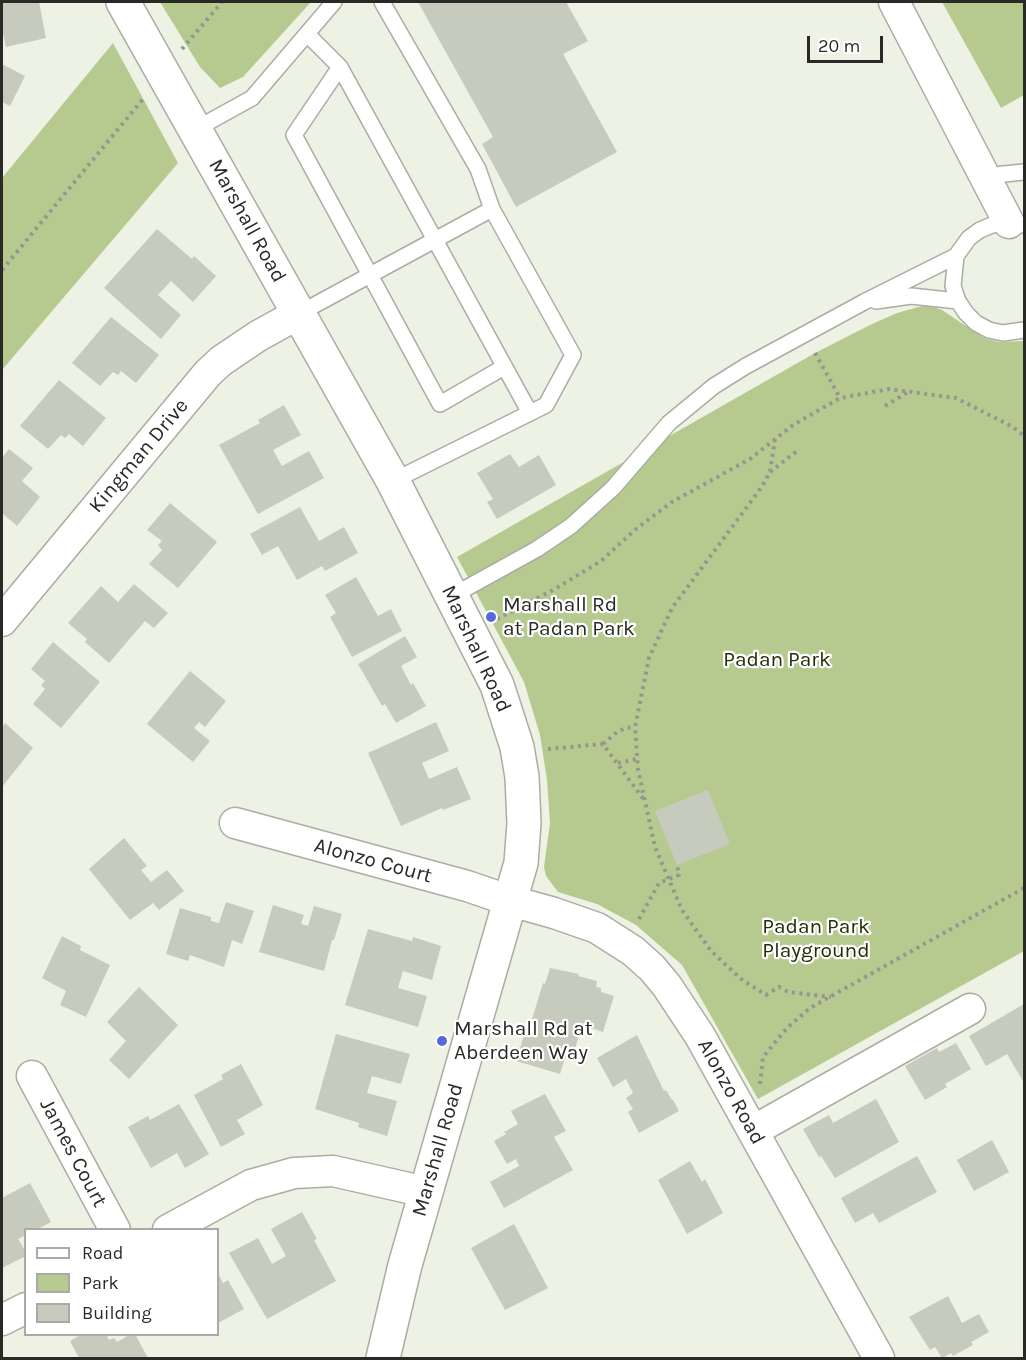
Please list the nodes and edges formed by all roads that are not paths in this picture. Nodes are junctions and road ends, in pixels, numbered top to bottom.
1 (123, 2) edge
2 (334, 2) edge
3 (382, 2) edge
4 (894, 2) edge
5 (307, 34) junction
6 (340, 67) junction
7 (196, 129) junction
8 (1024, 172) edge
9 (984, 176) junction
10 (492, 209) junction
11 (1017, 224) edge
12 (435, 241) junction
13 (956, 256) junction
14 (371, 275) junction
15 (958, 301) junction
16 (864, 302) junction
17 (298, 314) junction
18 (1024, 330) edge
19 (504, 367) junction
20 (530, 413) junction
21 (393, 481) junction
22 (452, 596) junction
23 (2, 621) edge
24 (235, 824) dead end
25 (511, 901) junction
26 (969, 1009) dead end
27 (32, 1076) dead end
28 (761, 1126) junction
29 (426, 1192) junction
30 (114, 1228) edge
31 (172, 1228) edge
32 (24, 1309) edge
33 (2, 1320) edge
34 (383, 1359) edge
35 (879, 1359) edge

1 - 7 street, Marshall Road
2 - 5 lane
3 - 10 lane
4 - 9 street
5 - 6 lane
5 - 7 lane
6 - 12 lane
6 - 14 lane
7 - 17 street, Marshall Road
8 - 9 lane
9 - 11 street
10 - 12 lane
10 - 20 lane
11 - 13 lane
12 - 14 lane
12 - 19 lane
13 - 15 lane
13 - 16 lane
14 - 17 lane
14 - 19 lane
15 - 16 lane
15 - 18 lane
16 - 22 lane
17 - 21 street, Marshall Road
17 - 23 street, Kingman Drive
19 - 20 lane
20 - 21 lane
21 - 22 street, Marshall Road
22 - 25 street, Marshall Road
24 - 25 street, Alonzo Court
25 - 28 street, Alonzo Road
25 - 29 street, Marshall Road
26 - 28 street
27 - 30 street, James Court
28 - 35 street, Alonzo Road
29 - 31 street
29 - 34 street, Marshall Road
32 - 33 street

